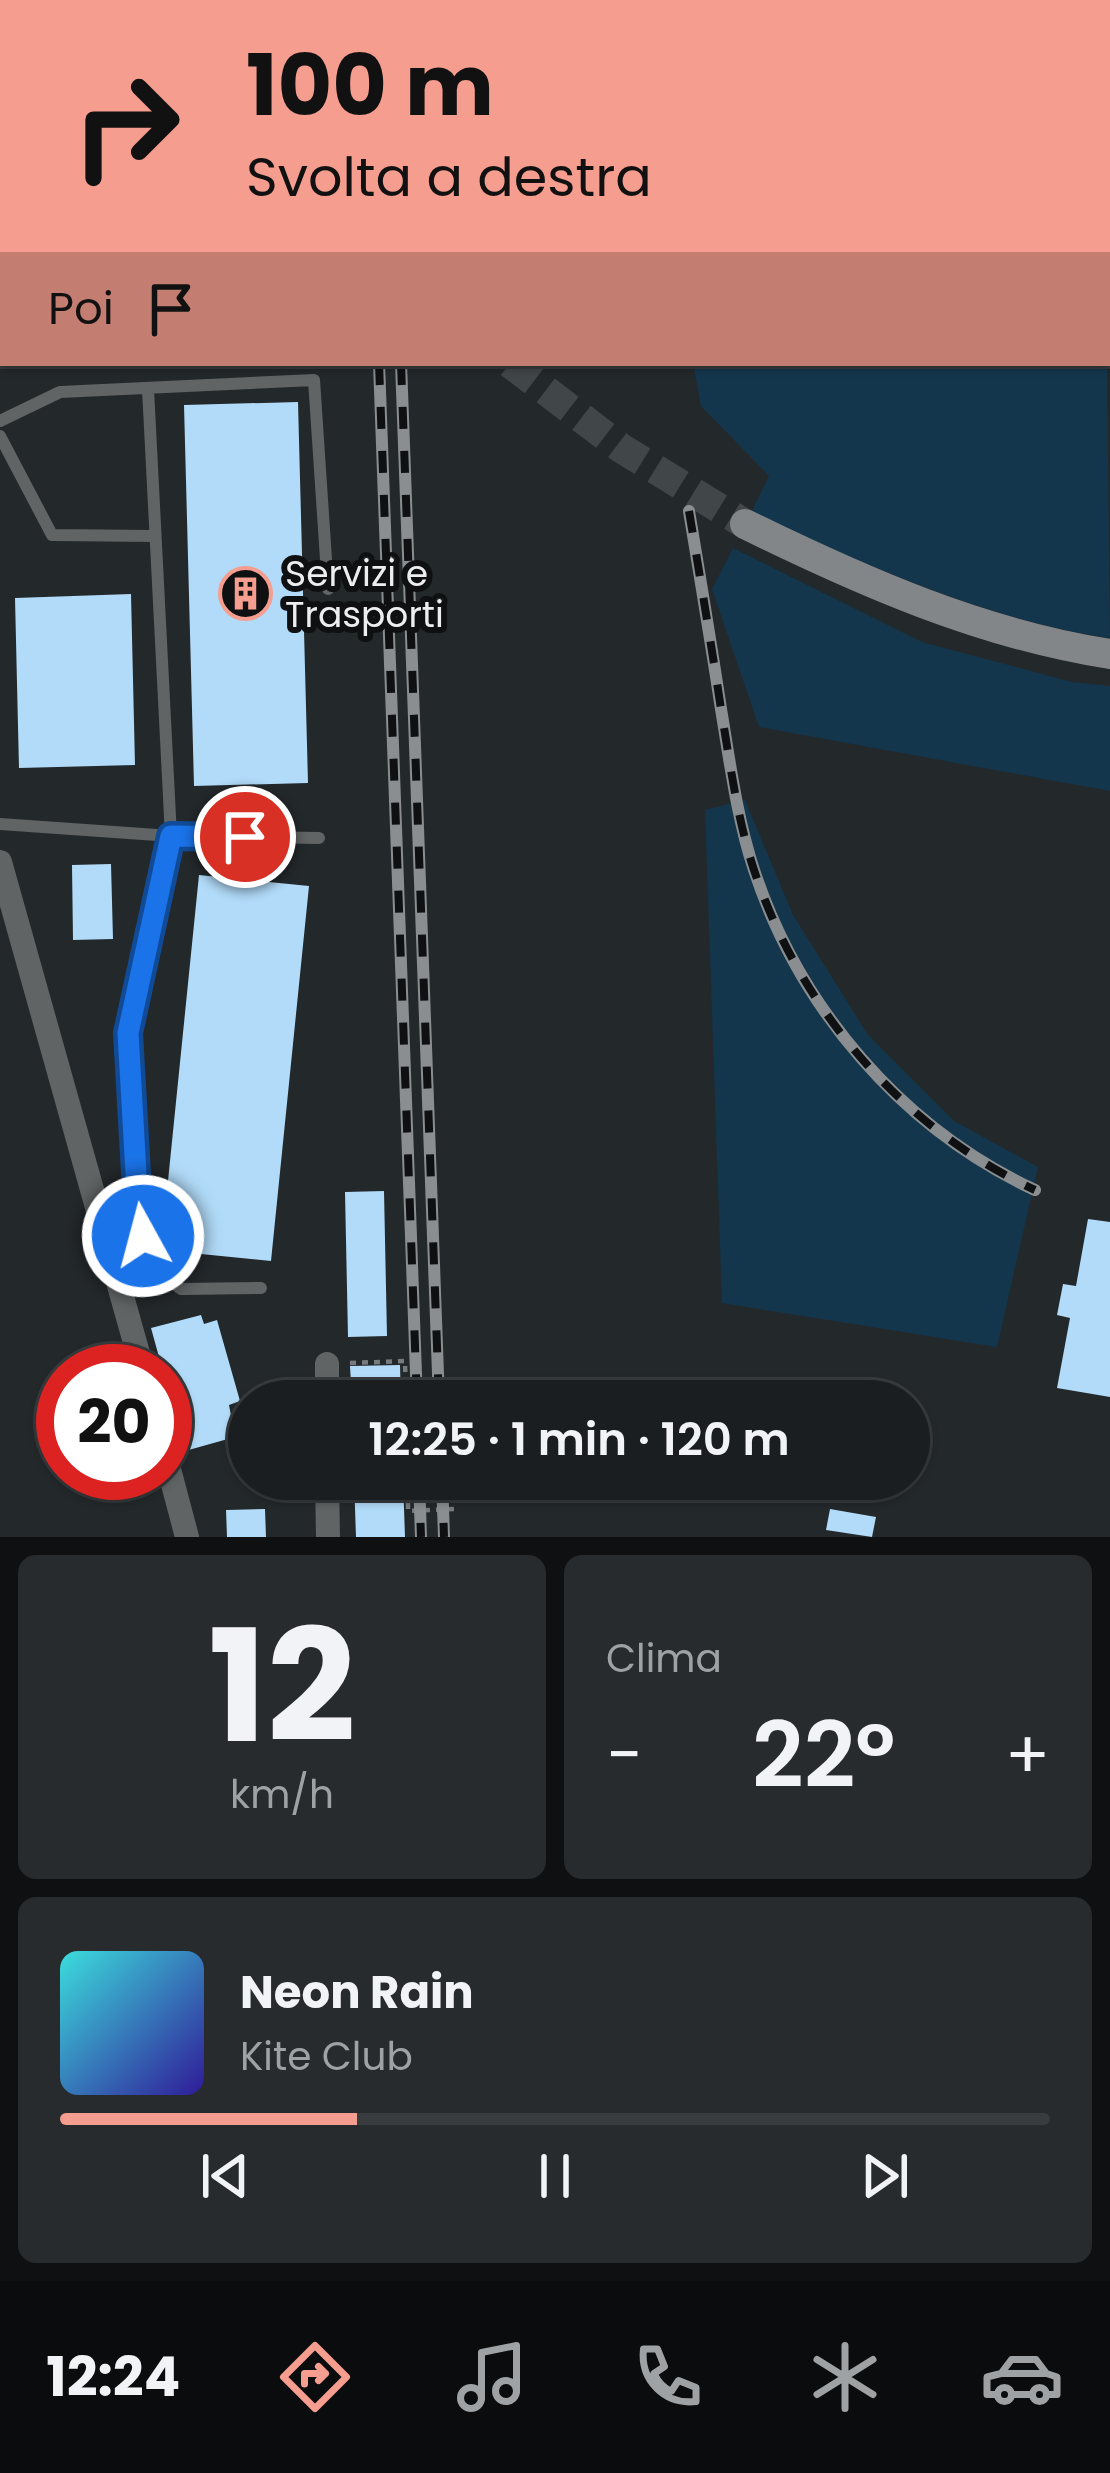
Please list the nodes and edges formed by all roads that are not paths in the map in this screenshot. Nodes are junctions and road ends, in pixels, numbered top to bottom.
1 (148, 389) junction
2 (0, 421) edge
3 (0, 436) edge
4 (745, 524) tunnel mouth
5 (155, 536) junction
6 (328, 589) dead end
7 (1110, 654) edge
8 (0, 824) edge
9 (171, 836) junction
10 (319, 838) dead end
11 (0, 862) edge
12 (261, 1288) dead end
13 (135, 1344) edge
14 (327, 1364) road end
15 (327, 1380) edge
16 (177, 1500) edge
17 (328, 1500) edge
18 (187, 1537) edge
19 (328, 1537) edge

1 - 2 lane
1 - 5 lane
1 - 6 lane
3 - 5 lane
4 - 7 main road
5 - 9 lane
8 - 9 lane
9 - 10 lane
9 - 12 lane
11 - 13 street
14 - 15 street
16 - 18 street
17 - 19 street

